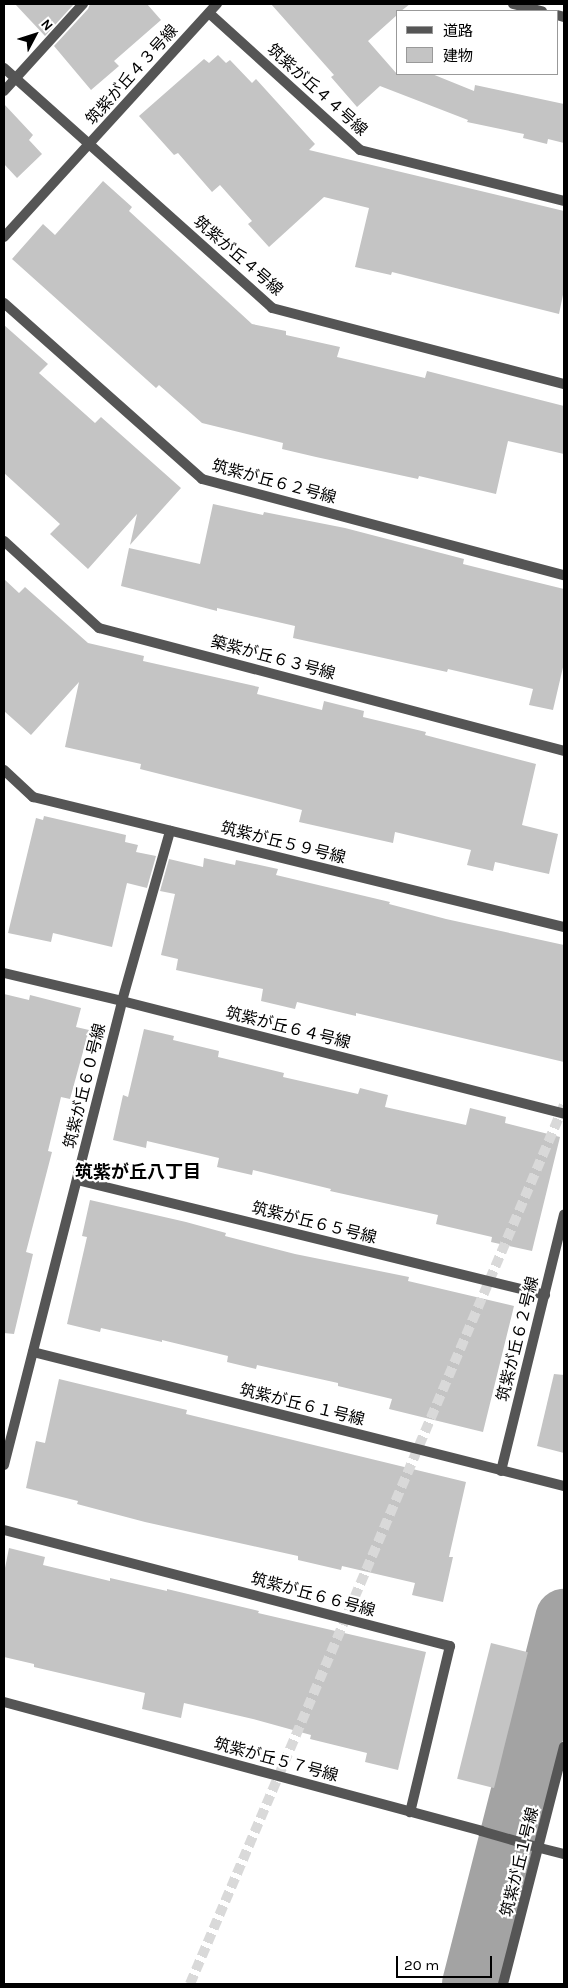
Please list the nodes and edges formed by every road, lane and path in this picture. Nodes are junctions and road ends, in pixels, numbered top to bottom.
1 (83, 4) edge
2 (217, 4) edge
3 (513, 4) edge
4 (538, 10) edge
5 (209, 13) junction
6 (4, 68) edge
7 (16, 78) junction
8 (4, 91) edge
9 (88, 144) junction
10 (564, 201) edge
11 (4, 237) edge
12 (4, 302) edge
13 (564, 384) edge
14 (4, 541) edge
15 (564, 575) edge
16 (564, 751) edge
17 (4, 770) edge
18 (170, 831) junction
19 (564, 927) edge
20 (4, 973) edge
21 (122, 1001) junction
22 (564, 1114) edge
23 (77, 1180) junction
24 (564, 1215) edge
25 (545, 1295) junction
26 (33, 1352) junction
27 (4, 1465) edge
28 (501, 1470) junction
29 (564, 1486) edge
30 (4, 1530) edge
31 (4, 1702) edge
32 (564, 1747) edge
33 (410, 1812) junction
34 (540, 1848) junction
35 (564, 1854) edge
36 (503, 1984) edge

1 - 7 street
2 - 5 street, 筑紫が丘４３号線
3 - 4 street
5 - 9 street, 筑紫が丘４３号線
5 - 10 street, 筑紫が丘４４号線
6 - 7 street, 筑紫が丘４号線
7 - 8 street
7 - 9 street, 筑紫が丘４号線
9 - 11 street, 筑紫が丘４３号線
9 - 13 street, 筑紫が丘４号線
12 - 15 street, 筑紫が丘６２号線
14 - 16 street, 築紫が丘６３号線
17 - 18 street, 筑紫が丘５９号線
18 - 19 street, 筑紫が丘５９号線
18 - 21 street, 筑紫が丘６０号線
20 - 21 street, 筑紫が丘６４号線
21 - 22 street, 筑紫が丘６４号線
21 - 23 street, 筑紫が丘６０号線
23 - 25 street, 筑紫が丘６５号線
23 - 26 street, 筑紫が丘６０号線
24 - 25 street, 筑紫が丘６２号線
25 - 28 street, 筑紫が丘６２号線
26 - 27 street, 筑紫が丘６０号線
26 - 28 street, 筑紫が丘６１号線
28 - 29 street, 筑紫が丘６１号線
30 - 33 street, 筑紫が丘６６号線
31 - 33 street, 筑紫が丘５７号線
32 - 34 street, 筑紫が丘１号線
33 - 34 street, 筑紫が丘５７号線, bridge
34 - 35 street, 筑紫が丘５７号線
34 - 36 street, 筑紫が丘１号線

